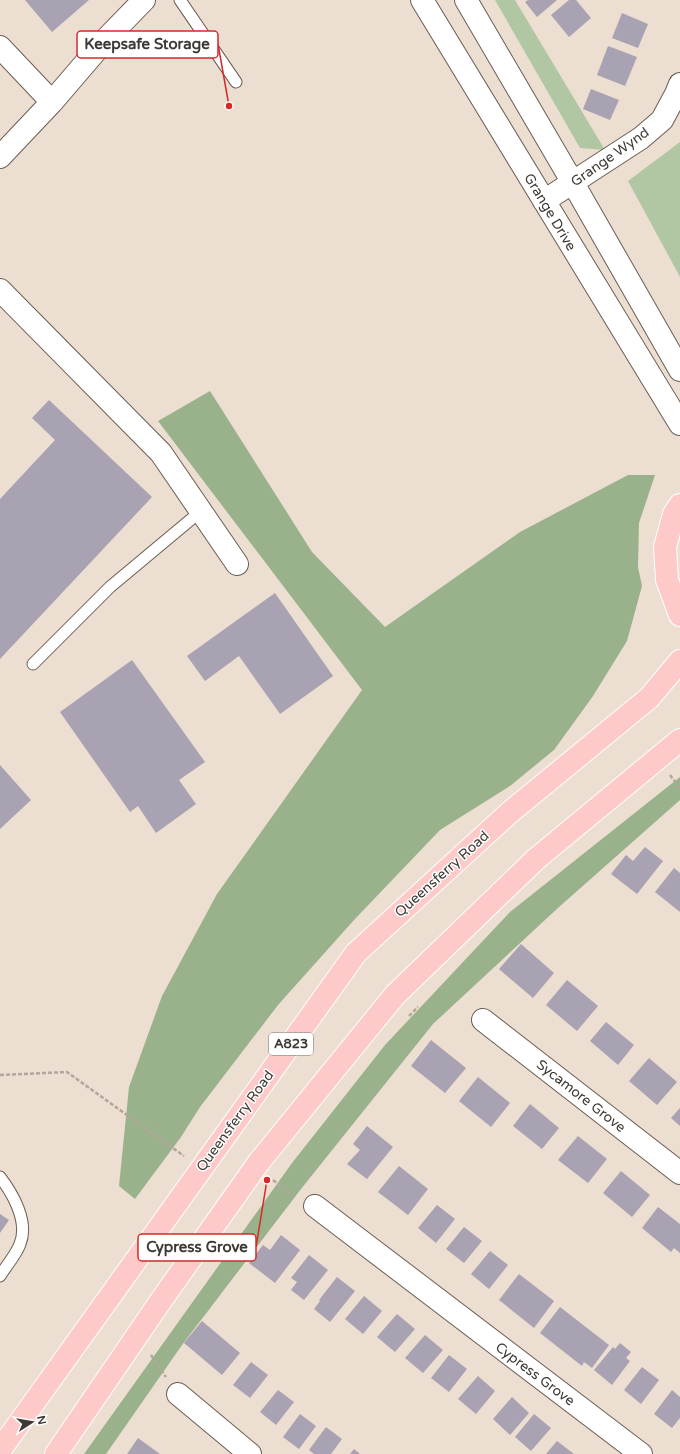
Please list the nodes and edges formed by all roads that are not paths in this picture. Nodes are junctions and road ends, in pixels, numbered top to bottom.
1 (144, 0) edge
2 (180, 0) edge
3 (422, 0) edge
4 (466, 0) edge
5 (0, 47) edge
6 (236, 82) dead end
7 (680, 84) edge
8 (52, 102) junction
9 (0, 156) edge
10 (573, 183) junction
11 (544, 202) junction
12 (0, 290) edge
13 (680, 370) edge
14 (680, 424) edge
15 (680, 505) edge
16 (201, 511) junction
17 (237, 564) dead end
18 (680, 615) edge
19 (680, 661) edge
20 (33, 664) dead end
21 (680, 740) edge
22 (483, 1020) dead end
23 (680, 1173) edge
24 (0, 1177) edge
25 (307, 1203) road end
26 (0, 1276) edge
27 (178, 1394) road end
28 (0, 1450) edge
29 (56, 1454) edge
30 (250, 1454) edge
31 (641, 1454) edge

1 - 8 street
2 - 6 lane
3 - 11 street, Grange Drive
4 - 10 street
5 - 8 street
7 - 10 street, Grange Wynd
8 - 9 street
10 - 11 street, Grange Wynd
10 - 13 street
11 - 14 street, Grange Drive
12 - 16 street
15 - 18 main road
16 - 17 street
16 - 20 lane
19 - 28 main road, Queensferry Road / A823
21 - 29 main road
22 - 23 street, Sycamore Grove
24 - 26 lane
25 - 31 street, Cypress Grove
27 - 30 street

